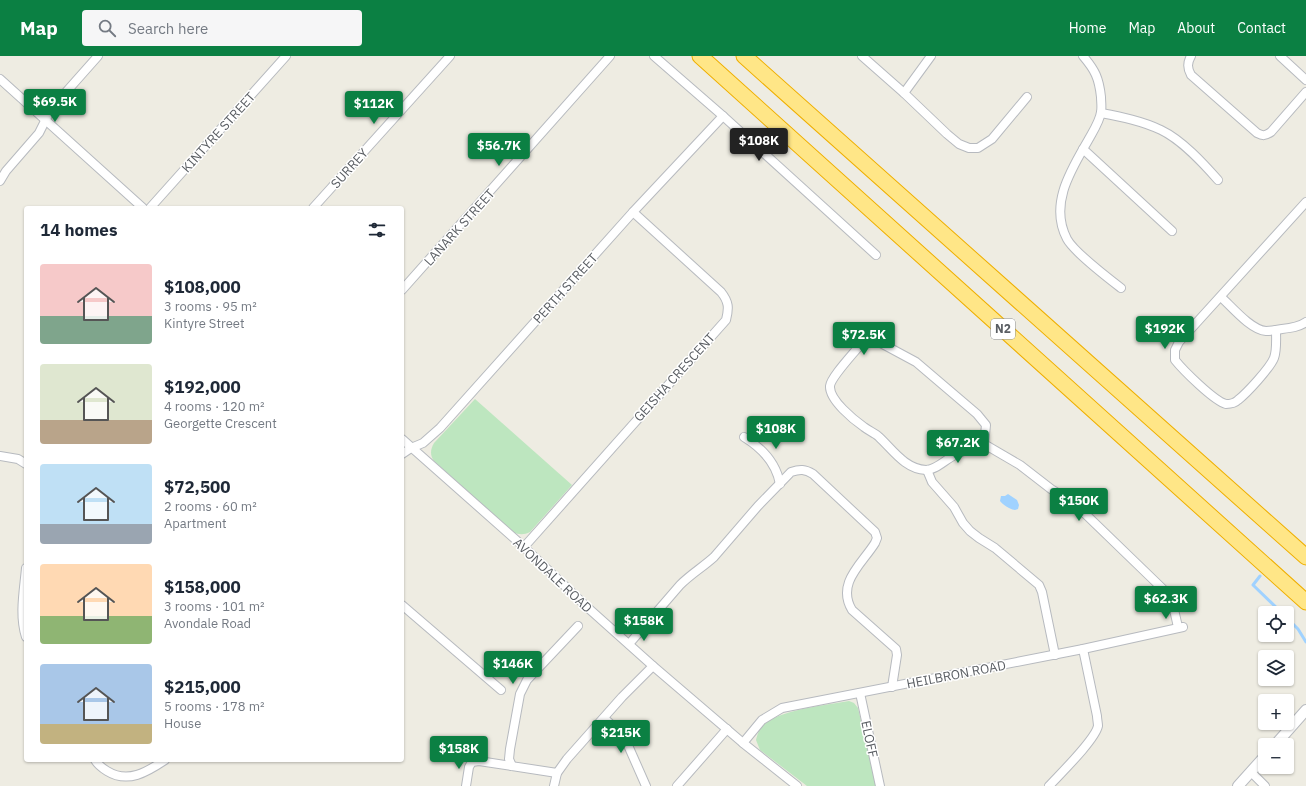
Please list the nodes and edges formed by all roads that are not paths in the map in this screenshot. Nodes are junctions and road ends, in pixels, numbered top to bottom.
1 (98, 56) edge
2 (286, 56) edge
3 (450, 56) edge
4 (610, 56) edge
5 (654, 56) edge
6 (700, 56) edge
7 (744, 56) edge
8 (862, 56) edge
9 (931, 56) edge
10 (1083, 56) edge
11 (1191, 56) edge
12 (1280, 56) edge
13 (0, 79) edge
14 (1306, 80) edge
15 (1306, 92) edge
16 (904, 93) junction
17 (1027, 97) dead end
18 (1102, 113) junction
19 (723, 116) junction
20 (45, 119) junction
21 (1083, 149) junction
22 (1218, 180) dead end
23 (0, 181) edge
24 (1306, 202) edge
25 (141, 206) edge
26 (152, 206) edge
27 (315, 206) edge
28 (633, 212) junction
29 (1172, 231) dead end
30 (876, 255) dead end
31 (404, 288) edge
32 (1121, 288) dead end
33 (1221, 297) junction
34 (1306, 322) edge
35 (1276, 330) junction
36 (744, 436) dead end
37 (404, 441) edge
38 (984, 444) junction
39 (412, 448) junction
40 (404, 453) edge
41 (0, 456) edge
42 (24, 463) edge
43 (928, 470) junction
44 (780, 484) junction
45 (524, 547) junction
46 (1306, 557) edge
47 (24, 588) edge
48 (1306, 602) edge
49 (404, 608) edge
50 (578, 626) dead end
51 (24, 631) edge
52 (629, 644) junction
53 (1083, 649) junction
54 (1055, 655) junction
55 (653, 666) junction
56 (892, 687) junction
57 (501, 690) dead end
58 (860, 693) junction
59 (1306, 710) edge
60 (604, 718) junction
61 (727, 729) junction
62 (1281, 738) edge
63 (743, 743) junction
64 (97, 762) edge
65 (162, 762) edge
66 (1258, 764) edge
67 (512, 766) junction
68 (1251, 772) junction
69 (557, 773) junction
70 (466, 786) edge
71 (554, 786) edge
72 (646, 786) edge
73 (677, 786) edge
74 (797, 786) edge
75 (880, 786) edge
76 (1048, 786) edge
77 (1238, 786) edge
78 (1265, 786) edge

1 - 20 street
2 - 26 street, KINTYRE STREET
3 - 27 street, SURREY
4 - 31 street, LANARK STREET
5 - 19 street
6 - 48 highway, N2
7 - 46 highway, N2
8 - 16 street
9 - 16 street
10 - 18 street
11 - 15 street
12 - 14 street
13 - 20 street
16 - 17 street
18 - 21 street
18 - 22 street
19 - 28 street, PERTH STREET
19 - 30 street
20 - 23 street
20 - 25 street
21 - 29 street
21 - 32 street
24 - 33 street
28 - 39 street, PERTH STREET
28 - 45 street, GEISHA CRESCENT
33 - 35 street
33 - 35 street
34 - 35 street
36 - 44 street
37 - 39 street, AVONDALE ROAD
38 - 43 street
38 - 43 street
38 - 53 street, HEILBRON ROAD
39 - 40 street, PERTH STREET
39 - 45 street, AVONDALE ROAD
41 - 42 street
43 - 54 street
44 - 52 street
44 - 56 street
45 - 52 street, AVONDALE ROAD
47 - 51 street
49 - 57 street
50 - 67 street
52 - 55 street, AVONDALE ROAD
53 - 54 street, HEILBRON ROAD
53 - 76 street
54 - 56 street, HEILBRON ROAD
55 - 60 street
55 - 61 street, AVONDALE ROAD
56 - 58 street, HEILBRON ROAD
58 - 63 street, HEILBRON ROAD
58 - 75 street, ELOFF
59 - 62 street
60 - 69 street
60 - 72 street
61 - 63 street, AVONDALE ROAD
61 - 73 street
63 - 74 street, AVONDALE ROAD
64 - 65 street
66 - 68 street
67 - 69 street
67 - 70 street
68 - 77 street
68 - 78 street
69 - 71 street

